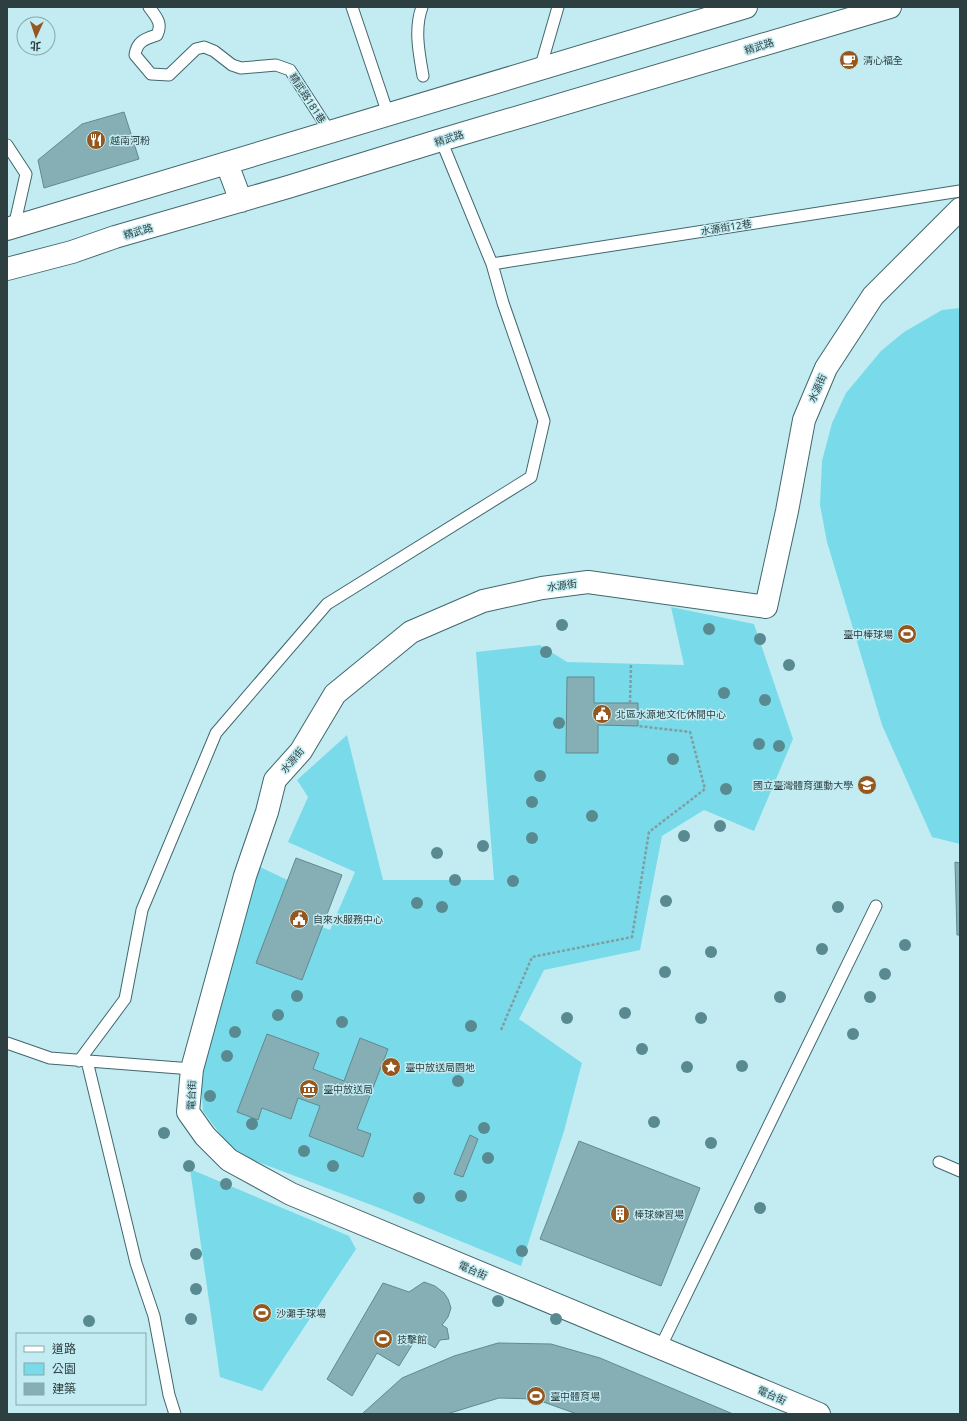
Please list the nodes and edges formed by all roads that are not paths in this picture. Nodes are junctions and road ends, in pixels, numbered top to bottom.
1 (149, 7) edge
2 (352, 7) edge
3 (422, 7) edge
4 (558, 7) edge
5 (746, 7) edge
6 (890, 7) edge
7 (864, 11) edge
8 (540, 69) junction
9 (423, 76) dead end
10 (388, 114) junction
11 (330, 132) junction
12 (441, 140) junction
13 (7, 145) edge
14 (227, 164) junction
15 (960, 190) edge
16 (241, 200) junction
17 (960, 209) edge
18 (11, 228) edge
19 (492, 264) junction
20 (7, 269) edge
21 (876, 906) dead end
22 (7, 1043) edge
23 (83, 1061) junction
24 (192, 1069) junction
25 (939, 1162) dead end
26 (960, 1171) edge
27 (660, 1348) junction
28 (175, 1414) edge
29 (819, 1414) edge

1 - 11 lane, 精武路181巷
2 - 10 lane
3 - 9 lane
4 - 8 lane
5 - 8 street
6 - 7 street, 精武路
7 - 12 street, 精武路
8 - 10 street
10 - 11 street
11 - 14 street
12 - 16 street, 精武路
12 - 19 lane
13 - 18 lane
14 - 16 street
14 - 18 street
15 - 19 lane, 水源街12巷
16 - 20 street, 精武路
17 - 24 street, 水源街
19 - 23 lane
21 - 27 lane
22 - 23 lane
23 - 24 lane
23 - 28 lane
24 - 27 street, 電台街
25 - 26 lane
27 - 29 street, 電台街

